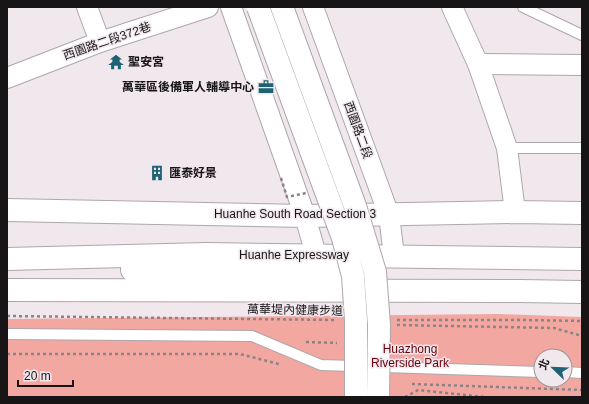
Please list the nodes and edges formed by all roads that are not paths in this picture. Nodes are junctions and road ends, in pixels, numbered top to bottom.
1 (87, 7) edge
2 (208, 7) edge
3 (232, 7) edge
4 (258, 7) edge
5 (282, 7) edge
6 (313, 7) edge
7 (452, 7) edge
8 (523, 7) edge
9 (179, 11) edge
10 (582, 35) edge
11 (100, 42) junction
12 (478, 64) junction
13 (582, 65) edge
14 (7, 78) edge
15 (507, 148) junction
16 (582, 148) edge
17 (7, 210) edge
18 (515, 212) junction
19 (582, 213) edge
20 (389, 215) junction
21 (305, 216) junction
22 (316, 255) junction
23 (394, 256) junction
24 (7, 258) edge
25 (582, 259) edge
26 (7, 268) edge
27 (7, 290) edge
28 (520, 291) junction
29 (582, 292) edge
30 (7, 334) edge
31 (533, 372) edge
32 (356, 397) edge
33 (378, 397) edge

1 - 11 street
2 - 9 street, 西園路二段372巷
3 - 21 street
4 - 32 main road, bridge
5 - 33 main road, bridge
6 - 20 street, 西園路二段
7 - 12 street
8 - 10 lane
9 - 11 street, 西園路二段372巷
11 - 14 street, 西園路二段372巷
12 - 13 street
12 - 15 street
15 - 16 lane
15 - 18 street
17 - 21 main road, Huanhe South Road Section 3
18 - 19 main road, Huanhe South Road Section 3
18 - 20 main road, Huanhe South Road Section 3
20 - 21 main road, Huanhe South Road Section 3
20 - 23 street, 西園路二段
21 - 22 street
22 - 23 main road, Huanhe Expressway
22 - 24 main road, Huanhe Expressway
23 - 25 main road, Huanhe Expressway
26 - 28 main road
27 - 28 main road
28 - 29 main road
30 - 31 lane

